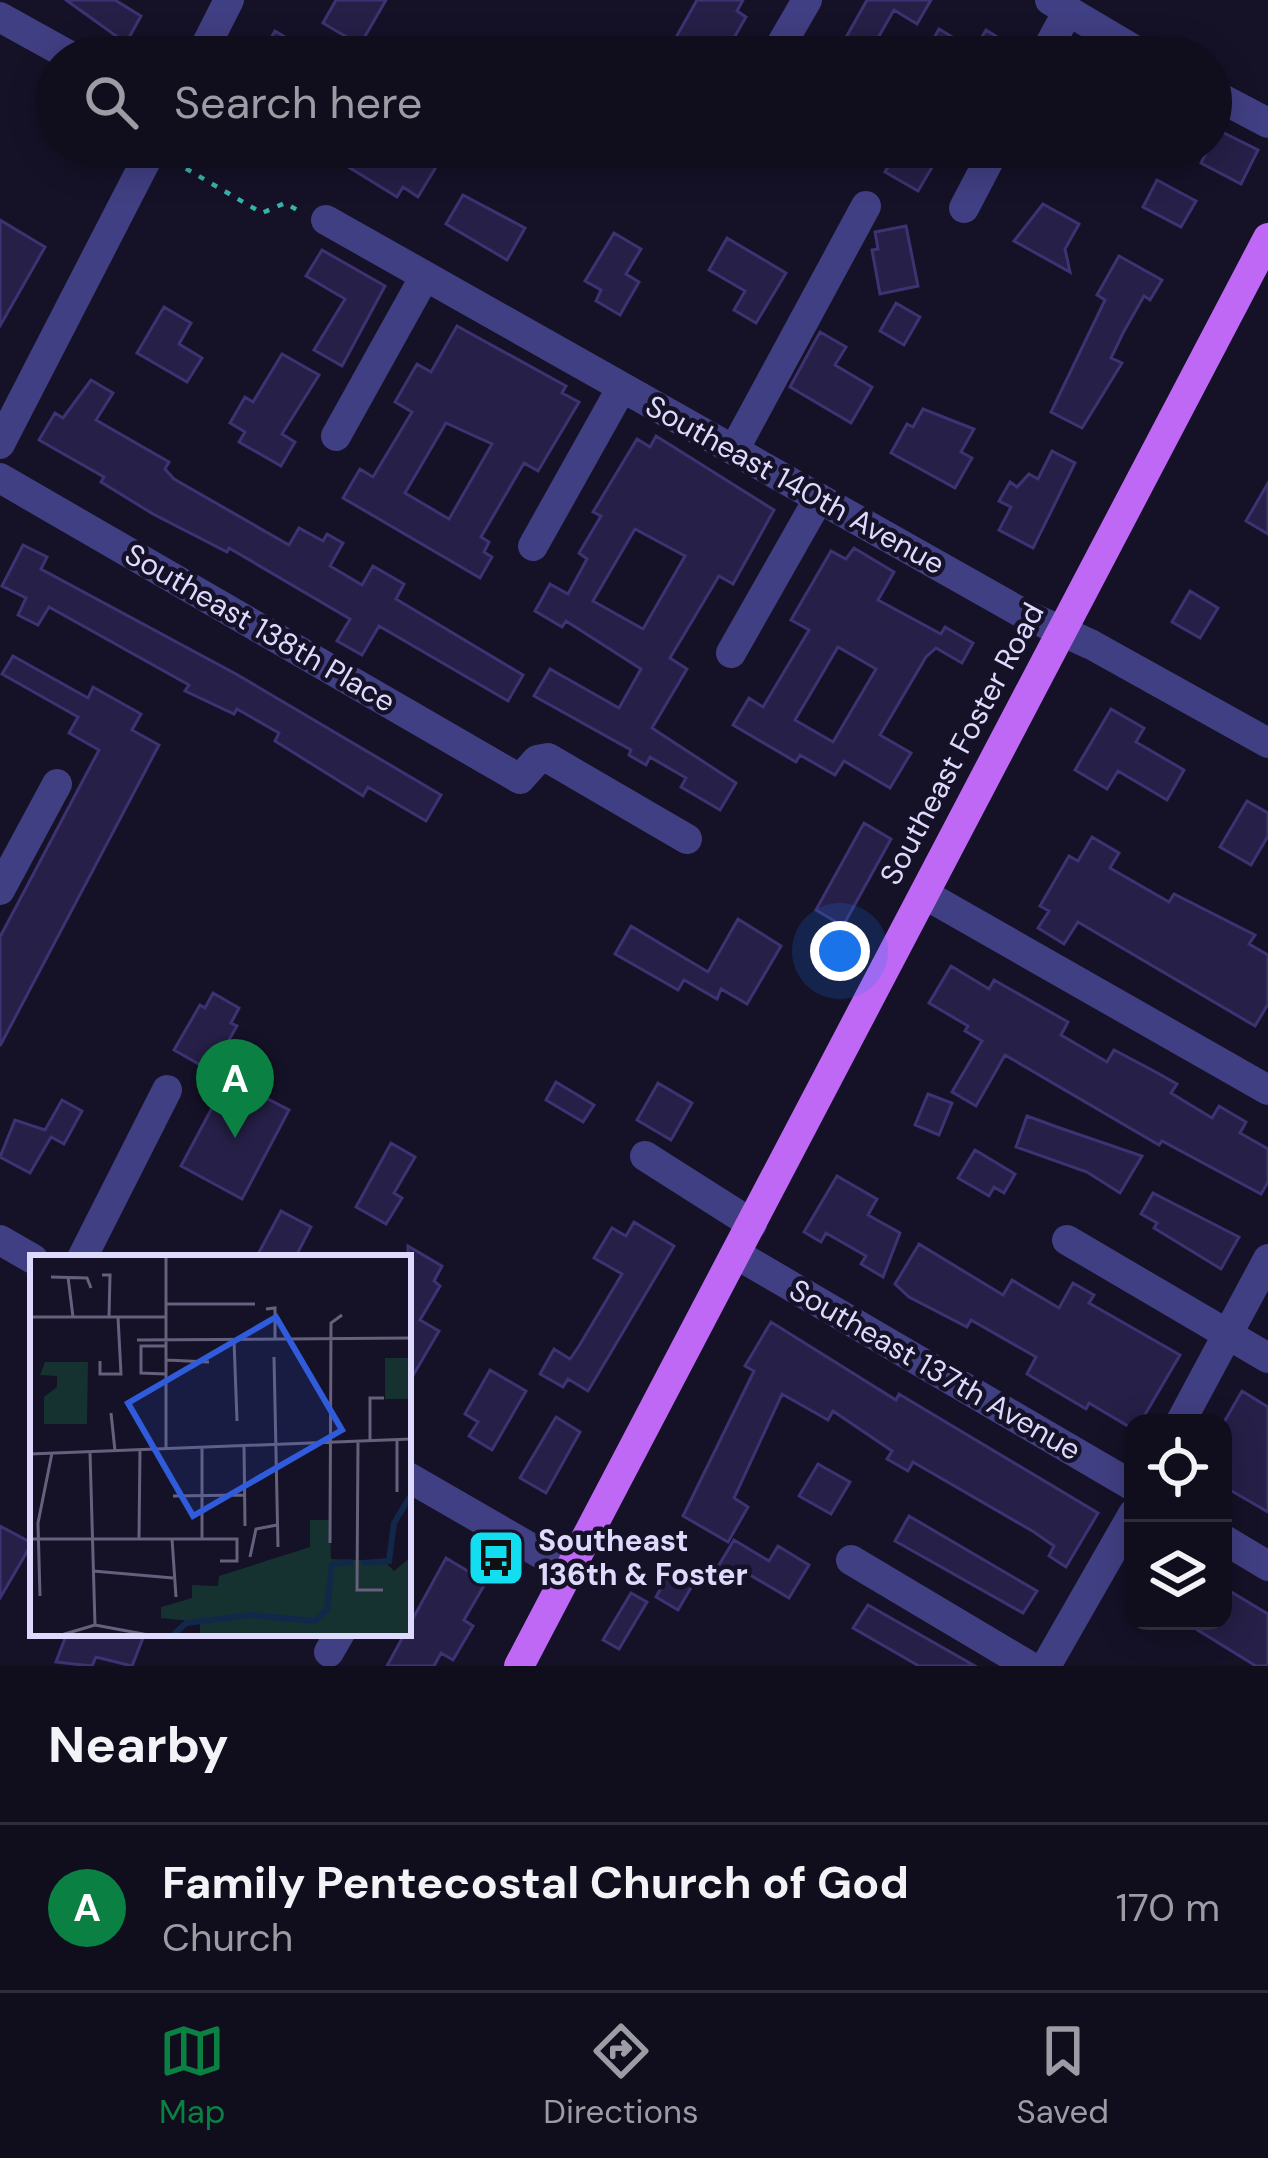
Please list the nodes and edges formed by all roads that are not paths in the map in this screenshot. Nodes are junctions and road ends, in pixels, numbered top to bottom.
1 (229, 0) edge
2 (807, 0) edge
3 (1059, 5) edge
4 (0, 16) edge
5 (36, 36) edge
6 (211, 36) edge
7 (786, 36) edge
8 (1049, 36) edge
9 (1111, 36) edge
10 (1232, 103) edge
11 (1268, 123) edge
12 (143, 168) edge
13 (985, 168) edge
14 (866, 206) dead end
15 (964, 208) dead end
16 (326, 220) road end
17 (1268, 238) edge
18 (425, 275) junction
19 (622, 387) junction
20 (336, 436) dead end
21 (0, 444) edge
22 (734, 450) junction
23 (0, 478) edge
24 (819, 498) junction
25 (533, 546) dead end
26 (1061, 631) junction
27 (731, 653) dead end
28 (1268, 743) edge
29 (57, 784) dead end
30 (687, 839) dead end
31 (0, 890) edge
32 (924, 894) junction
33 (166, 1090) dead end
34 (1268, 1090) edge
35 (645, 1156) dead end
36 (752, 1224) junction
37 (0, 1240) edge
38 (1067, 1240) dead end
39 (736, 1254) junction
40 (84, 1255) edge
41 (30, 1257) edge
42 (1268, 1259) edge
43 (1226, 1334) junction
44 (1268, 1358) edge
45 (1185, 1414) edge
46 (1124, 1481) edge
47 (413, 1490) edge
48 (1128, 1522) edge
49 (1232, 1544) edge
50 (851, 1561) dead end
51 (1268, 1566) edge
52 (569, 1570) junction
53 (519, 1666) edge
54 (1029, 1666) edge
55 (1046, 1666) edge

1 - 6 street
2 - 7 street
3 - 8 street
3 - 9 street
4 - 5 street
10 - 11 street
12 - 21 street
13 - 15 street
14 - 22 street
16 - 18 street, Southeast 140th Avenue
17 - 26 main road, Southeast Foster Road
18 - 19 street, Southeast 140th Avenue
18 - 20 street
19 - 22 street, Southeast 140th Avenue
19 - 25 street
22 - 24 street, Southeast 140th Avenue
23 - 30 street, Southeast 138th Place
24 - 26 street, Southeast 140th Avenue
24 - 27 street
26 - 28 street, Southeast 140th Avenue
26 - 32 main road, Southeast Foster Road
29 - 31 street
32 - 34 street
32 - 36 main road, Southeast Foster Road
33 - 40 street
35 - 36 street
36 - 39 main road, Southeast Foster Road
37 - 41 street
38 - 43 street
39 - 46 street, Southeast 137th Avenue
39 - 52 main road, Southeast Foster Road
42 - 43 street
43 - 44 street
43 - 45 street
47 - 52 street
48 - 55 street
49 - 51 street
50 - 54 street
52 - 53 main road, Southeast Foster Road

